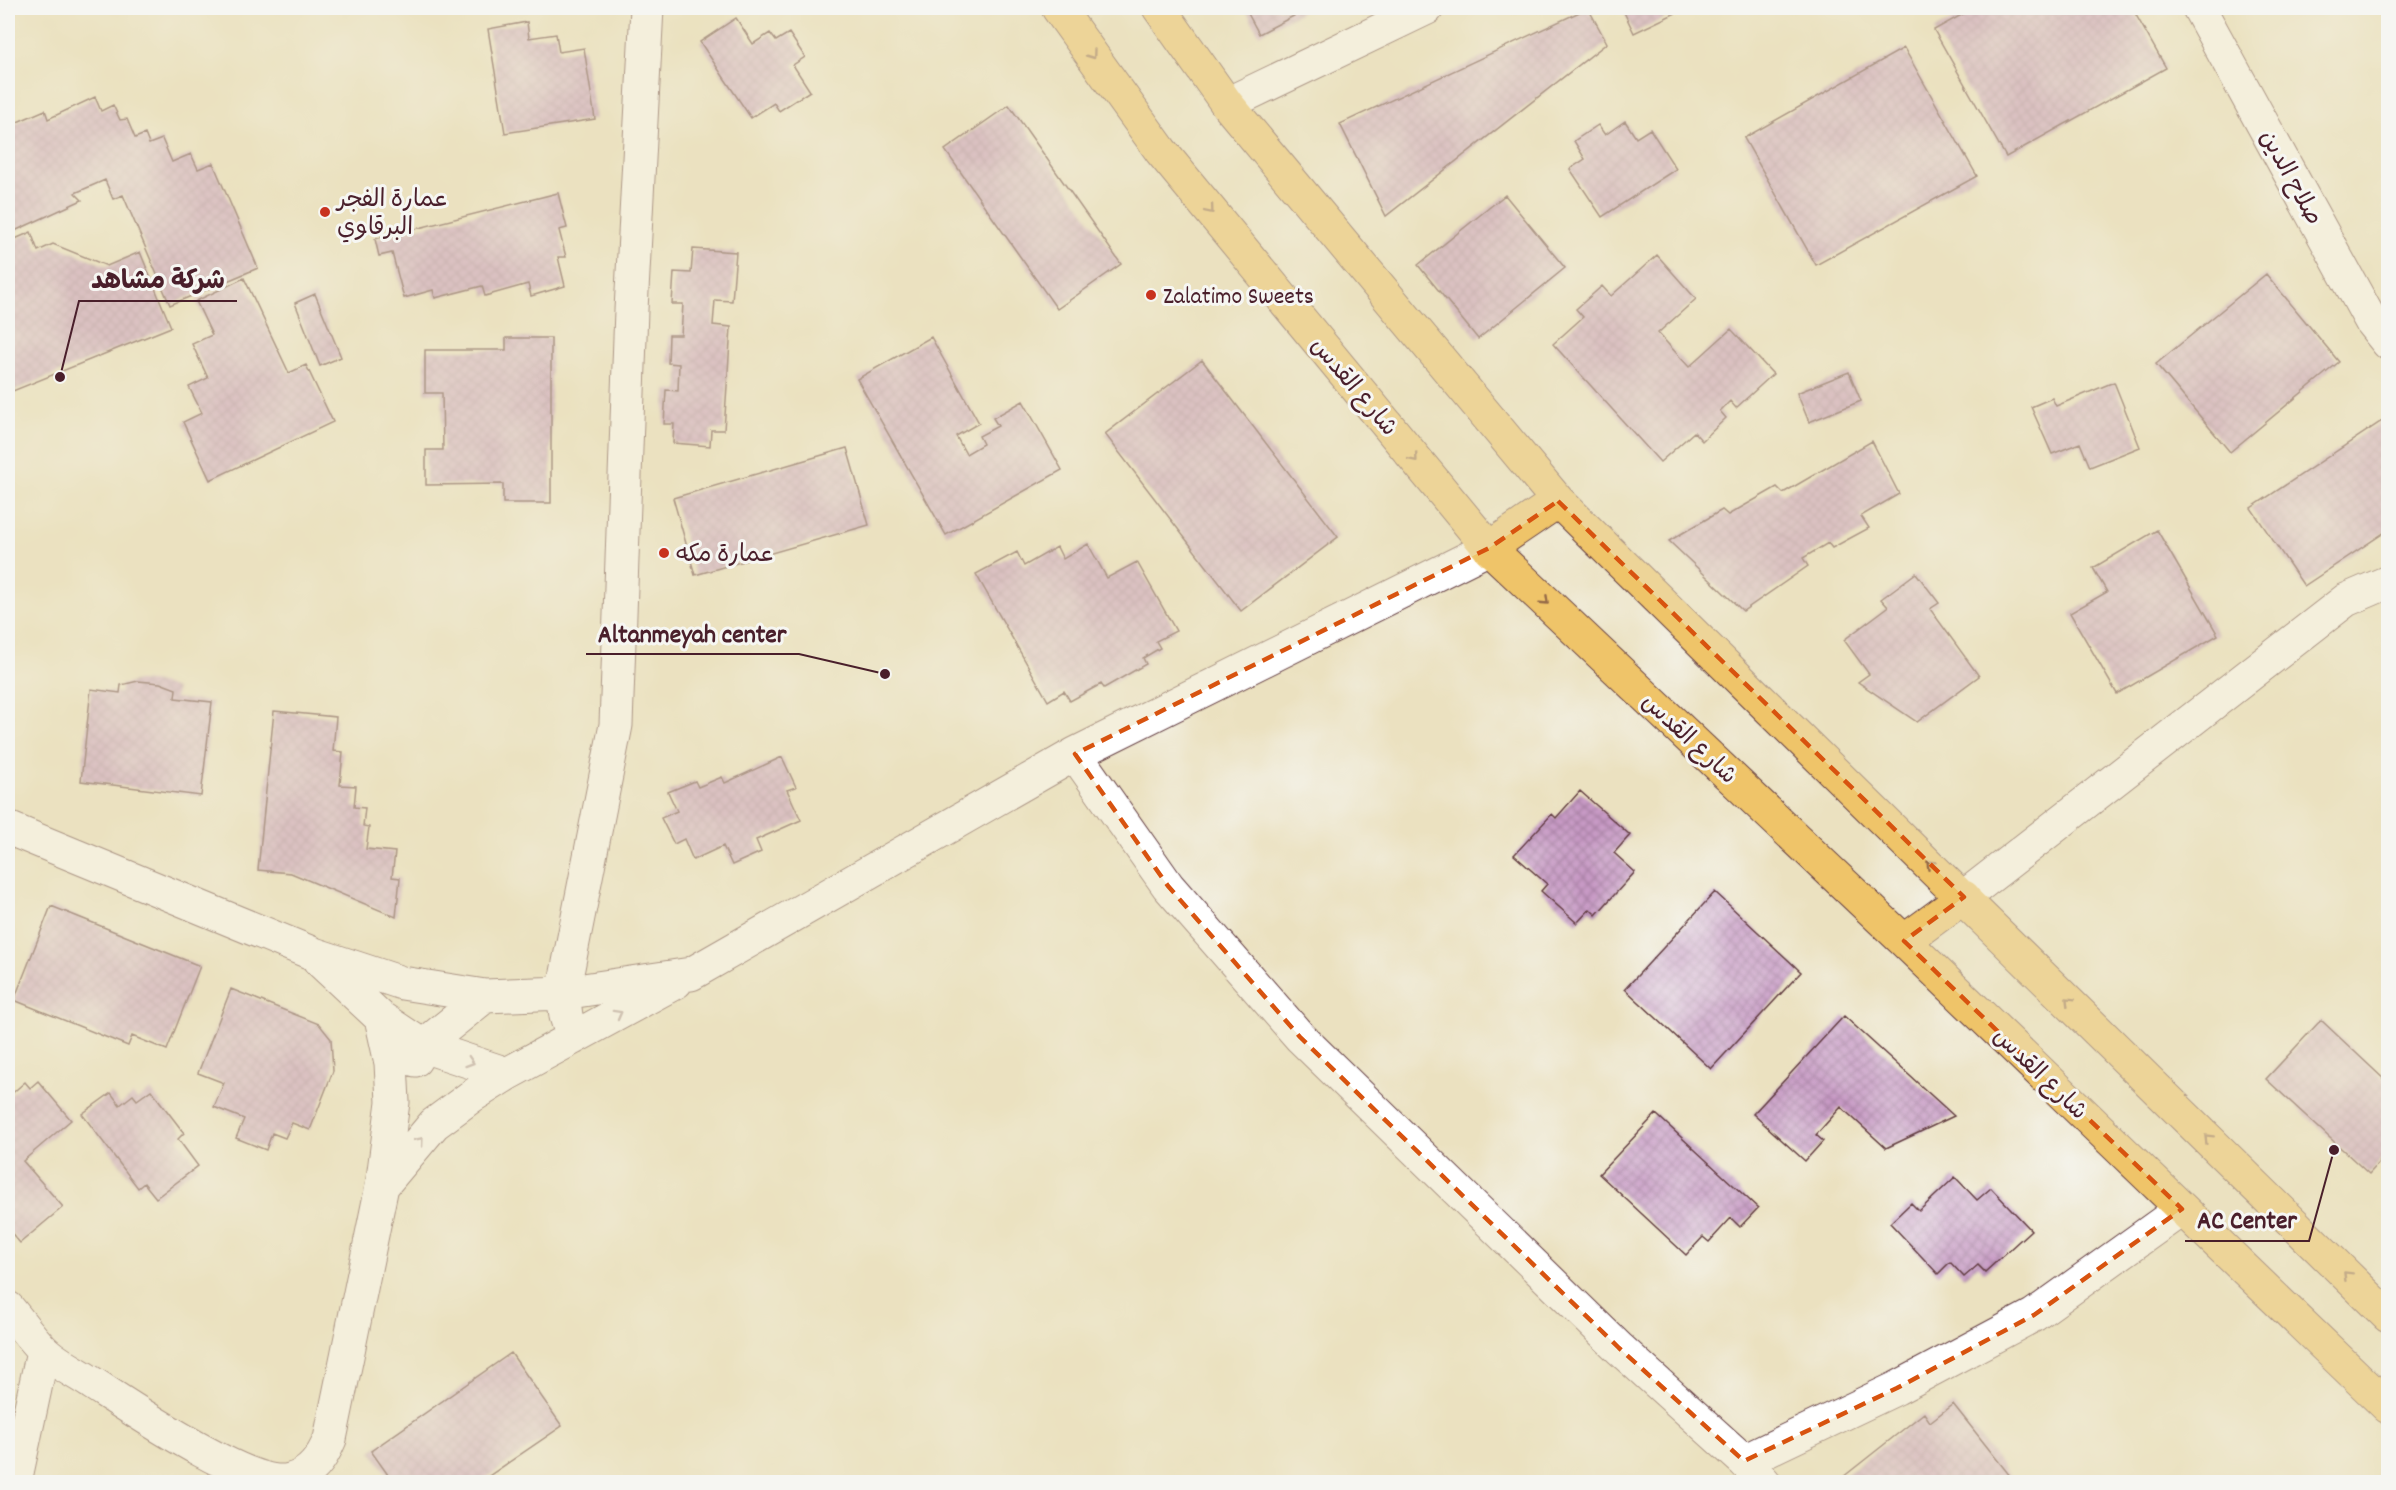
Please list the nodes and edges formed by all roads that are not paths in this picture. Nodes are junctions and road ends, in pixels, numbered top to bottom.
1 (647, 8) edge
2 (1058, 8) edge
3 (1159, 8) edge
4 (1427, 8) edge
5 (2199, 8) edge
6 (1227, 104) junction
7 (2383, 326) edge
8 (1558, 501) junction
9 (1489, 548) junction
10 (2388, 582) edge
11 (1075, 753) junction
12 (8, 828) edge
13 (1964, 897) junction
14 (1905, 941) junction
15 (314, 954) junction
16 (691, 974) junction
17 (563, 993) junction
18 (485, 996) junction
19 (381, 1018) junction
20 (573, 1038) junction
21 (423, 1046) junction
22 (507, 1074) junction
23 (393, 1095) junction
24 (382, 1186) junction
25 (2182, 1209) junction
26 (8, 1308) edge
27 (2388, 1316) edge
28 (44, 1351) junction
29 (2388, 1407) edge
30 (1754, 1472) edge
31 (15, 1482) edge
32 (288, 1482) edge

1 - 17 street
2 -> 9 main road, شارع القدس
3 - 6 main road
4 - 6 street
5 - 7 street, صلاح الدين
6 - 8 main road
8 - 9 main road
13 -> 8 main road
9 - 11 street
9 -> 14 main road, شارع القدس
10 - 13 street
11 - 16 street
11 - 30 street
12 - 15 street
13 - 14 main road
27 -> 13 main road
14 - 25 main road, شارع القدس
15 - 18 street
15 - 19 street
16 - 17 street
20 -> 16 street
17 - 18 street
17 - 20 street
18 - 21 street
19 - 21 street
19 - 23 street
20 - 22 street
21 -> 22 street
21 - 23 street
24 -> 22 street
23 - 24 street
24 - 32 street
25 - 29 main road, شارع القدس
25 - 30 street
26 - 28 street
28 - 31 street
28 - 32 street

